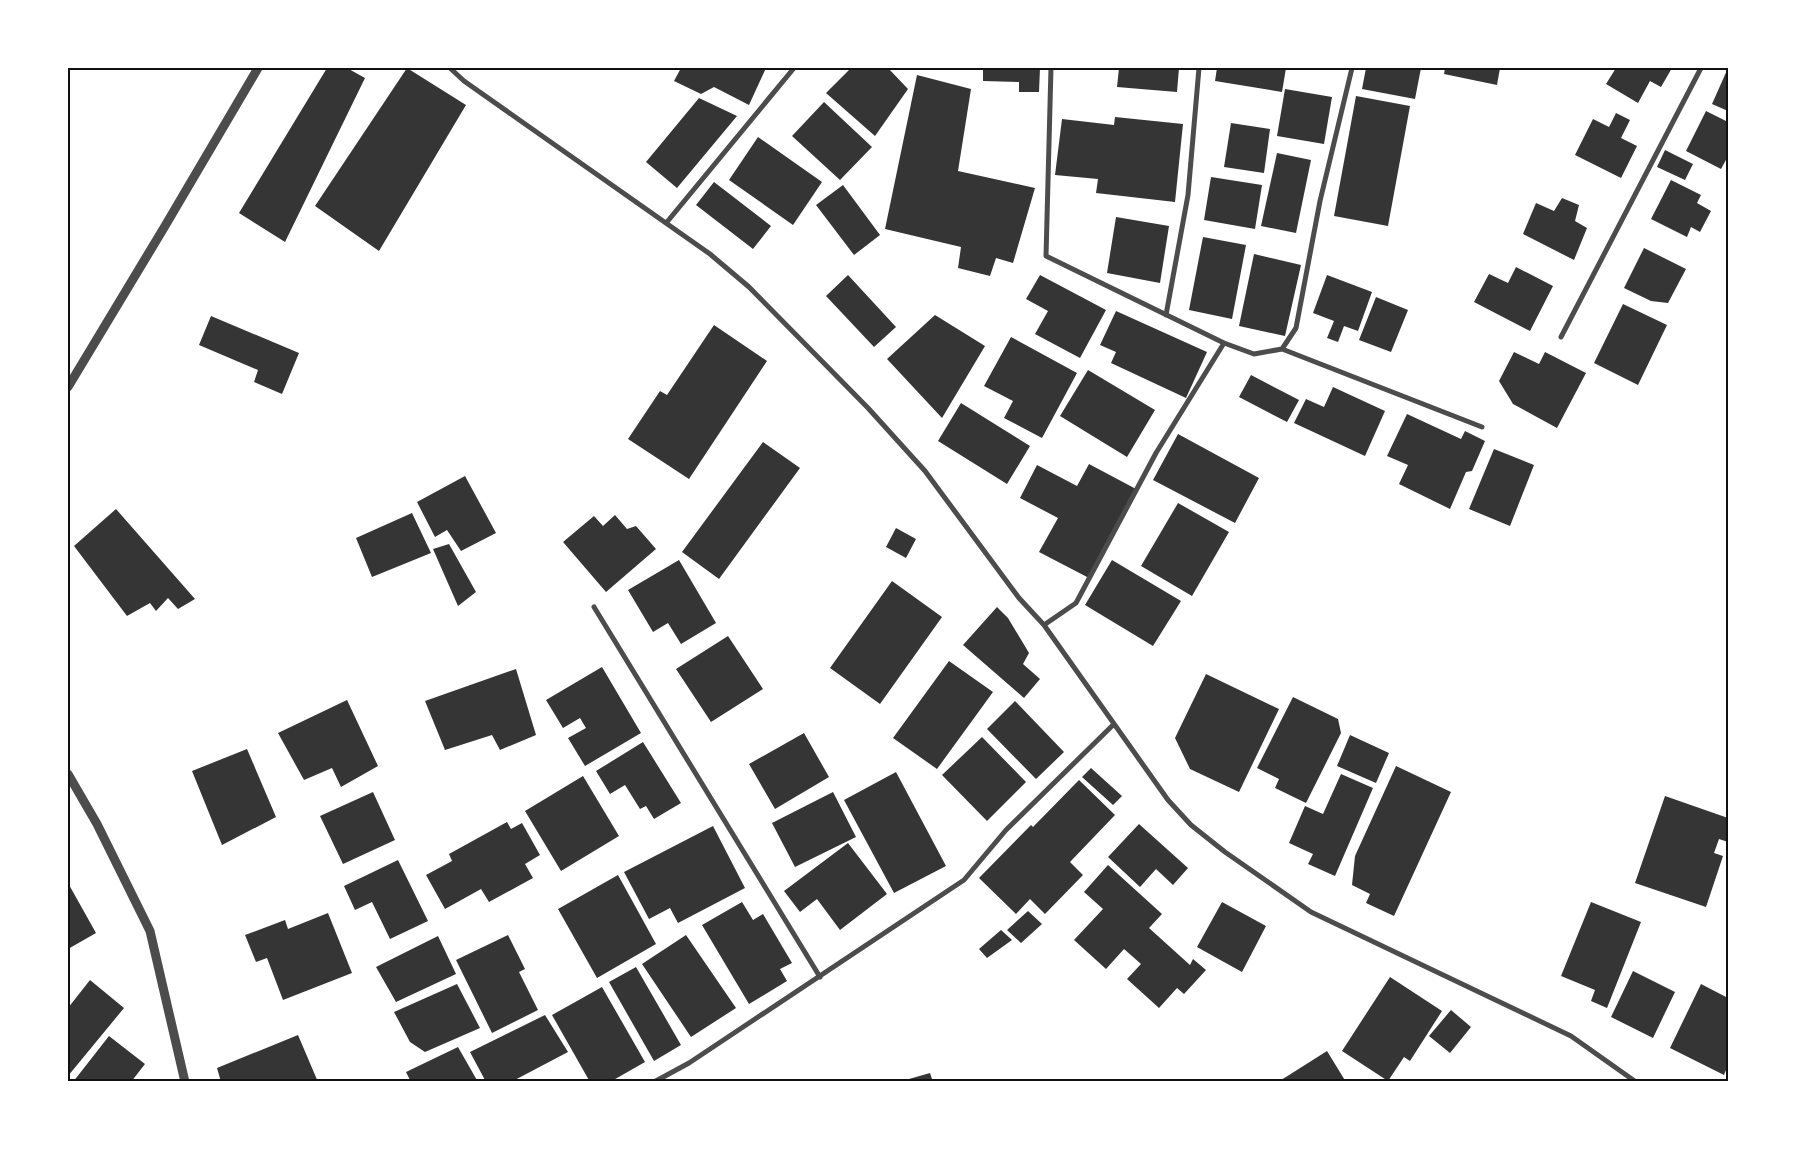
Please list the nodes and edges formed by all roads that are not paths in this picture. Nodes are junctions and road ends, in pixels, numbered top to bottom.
1 (258, 68) edge
2 (450, 68) edge
3 (794, 68) edge
4 (1051, 68) edge
5 (1200, 68) edge
6 (1352, 68) edge
7 (1701, 68) edge
8 (667, 222) junction
9 (1166, 315) junction
10 (1561, 337) dead end
11 (1224, 343) junction
12 (1282, 349) junction
13 (68, 387) edge
14 (1482, 427) dead end
15 (594, 607) dead end
16 (1044, 625) junction
17 (1113, 725) junction
18 (68, 774) edge
19 (820, 977) junction
20 (185, 1082) edge
21 (654, 1082) edge
22 (1636, 1082) edge

1 - 13 street
2 - 8 street
3 - 8 street
4 - 9 street
5 - 9 street
6 - 12 street
7 - 10 street
8 - 16 street
9 - 11 street
11 - 12 street
11 - 16 street
12 - 14 street
15 - 19 street
16 - 17 street
17 - 19 street
17 - 22 street
18 - 20 street
19 - 21 street

